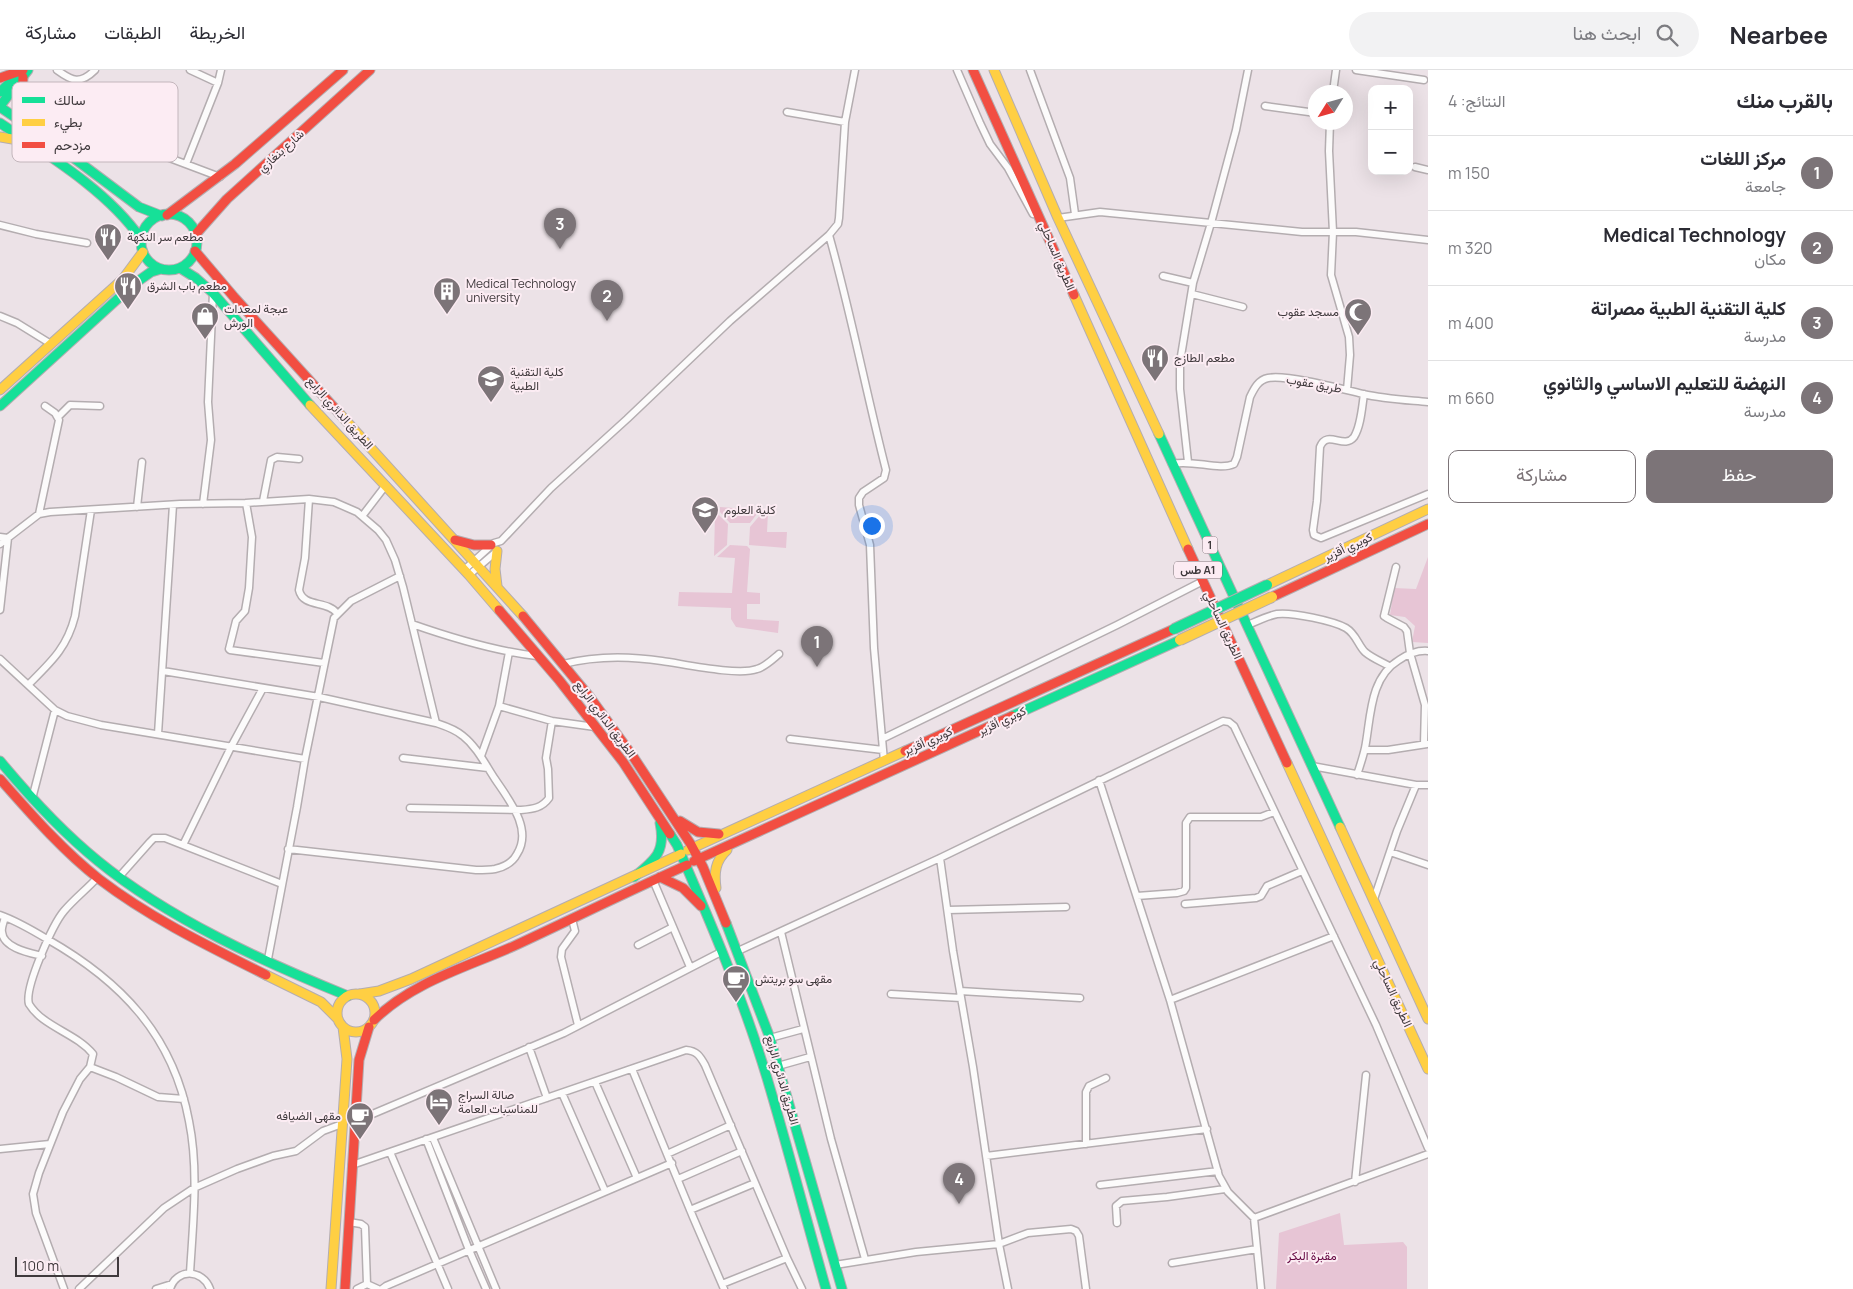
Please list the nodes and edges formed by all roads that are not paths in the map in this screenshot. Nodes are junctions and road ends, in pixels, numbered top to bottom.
1 (57, 70) edge
2 (95, 70) edge
3 (190, 70) edge
4 (221, 70) edge
5 (343, 70) edge
6 (370, 70) edge
7 (855, 70) edge
8 (958, 70) edge
9 (973, 70) edge
10 (994, 70) edge
11 (1030, 70) edge
12 (1248, 70) edge
13 (1336, 70) edge
14 (1356, 70) edge
15 (24, 72) edge
16 (0, 78) edge
17 (1424, 80) dead end
18 (218, 83) junction
19 (1335, 85) edge
20 (12, 90) edge
21 (0, 92) edge
22 (1265, 106) dead end
23 (0, 107) edge
24 (787, 112) dead end
25 (1308, 112) edge
26 (12, 116) edge
27 (845, 122) junction
28 (0, 123) edge
29 (1330, 130) edge
30 (12, 131) edge
31 (178, 161) edge
32 (57, 162) edge
33 (77, 162) edge
34 (186, 164) junction
35 (1415, 167) dead end
36 (1428, 170) edge
37 (220, 177) junction
38 (1075, 214) junction
39 (164, 215) junction
40 (1058, 218) junction
41 (1211, 223) junction
42 (0, 225) edge
43 (1044, 226) junction
44 (1333, 232) junction
45 (195, 235) junction
46 (828, 235) junction
47 (141, 239) junction
48 (1428, 240) edge
49 (87, 244) dead end
50 (195, 251) junction
51 (143, 252) junction
52 (180, 268) junction
53 (161, 269) junction
54 (1164, 276) dead end
55 (1193, 283) junction
56 (213, 293) junction
57 (1192, 294) junction
58 (1242, 307) dead end
59 (0, 316) edge
60 (51, 344) junction
61 (0, 390) edge
62 (1347, 390) junction
63 (1364, 394) junction
64 (1428, 402) edge
65 (0, 406) edge
66 (45, 406) dead end
67 (100, 406) dead end
68 (58, 416) junction
69 (299, 459) dead end
70 (142, 462) dead end
71 (1188, 462) junction
72 (1172, 464) junction
73 (386, 486) junction
74 (1428, 494) edge
75 (309, 499) junction
76 (263, 501) junction
77 (246, 503) junction
78 (203, 504) junction
79 (173, 505) junction
80 (137, 507) junction
81 (1428, 509) edge
82 (91, 510) junction
83 (39, 514) junction
84 (362, 515) junction
85 (1428, 524) edge
86 (0, 537) edge
87 (8, 538) junction
88 (455, 540) junction
89 (0, 544) edge
90 (496, 546) junction
91 (477, 563) junction
92 (1396, 567) dead end
93 (466, 572) junction
94 (400, 576) junction
95 (1203, 580) junction
96 (497, 586) junction
97 (0, 610) edge
98 (337, 613) junction
99 (412, 624) junction
100 (1248, 625) junction
101 (1428, 651) edge
102 (509, 652) junction
103 (1410, 653) junction
104 (779, 654) dead end
105 (537, 656) junction
106 (0, 660) edge
107 (324, 663) junction
108 (562, 664) junction
109 (1389, 666) junction
110 (163, 671) junction
111 (28, 684) junction
112 (263, 688) junction
113 (319, 697) junction
114 (499, 706) junction
115 (55, 710) junction
116 (552, 720) junction
117 (436, 723) junction
118 (595, 727) junction
119 (158, 734) junction
120 (790, 738) dead end
121 (882, 739) junction
122 (1426, 744) edge
123 (231, 748) junction
124 (1365, 750) junction
125 (481, 756) junction
126 (883, 756) junction
127 (403, 758) dead end
128 (305, 759) junction
129 (0, 761) edge
130 (1312, 766) junction
131 (488, 768) junction
132 (1357, 775) junction
133 (0, 779) edge
134 (1099, 780) junction
135 (1428, 785) edge
136 (1416, 786) junction
137 (32, 799) junction
138 (410, 808) dead end
139 (514, 810) junction
140 (655, 810) junction
141 (1274, 812) junction
142 (671, 813) junction
143 (734, 829) junction
144 (740, 841) junction
145 (183, 844) junction
146 (693, 848) junction
147 (288, 849) junction
148 (1390, 852) junction
149 (681, 854) junction
150 (940, 858) junction
151 (699, 859) junction
152 (687, 865) junction
153 (1428, 865) edge
154 (1302, 871) junction
155 (119, 877) junction
156 (634, 877) junction
157 (98, 878) junction
158 (656, 878) junction
159 (282, 884) junction
160 (134, 887) junction
161 (1137, 896) junction
162 (127, 900) junction
163 (1374, 901) junction
164 (1185, 904) dead end
165 (719, 906) junction
166 (1066, 907) dead end
167 (948, 910) junction
168 (3, 916) edge
169 (709, 918) junction
170 (572, 919) junction
171 (673, 927) junction
172 (780, 932) junction
173 (1334, 936) junction
174 (49, 940) junction
175 (638, 945) dead end
176 (738, 951) junction
177 (721, 952) junction
178 (42, 956) junction
179 (268, 959) junction
180 (690, 967) junction
181 (360, 994) junction
182 (891, 994) dead end
183 (960, 994) junction
184 (348, 996) junction
185 (1080, 998) dead end
186 (1170, 1000) junction
187 (1428, 1019) edge
188 (340, 1023) junction
189 (372, 1024) junction
190 (578, 1025) junction
191 (803, 1029) junction
192 (770, 1038) junction
193 (529, 1047) junction
194 (810, 1057) junction
195 (778, 1066) junction
196 (90, 1067) junction
197 (632, 1069) junction
198 (1428, 1069) edge
199 (1366, 1075) dead end
200 (1106, 1078) dead end
201 (595, 1082) junction
202 (562, 1093) junction
203 (547, 1098) junction
204 (184, 1099) junction
205 (356, 1121) junction
206 (342, 1124) junction
207 (730, 1125) junction
208 (1207, 1129) junction
209 (429, 1138) junction
210 (50, 1144) junction
211 (1086, 1144) junction
212 (1428, 1148) edge
213 (0, 1149) edge
214 (742, 1151) junction
215 (390, 1152) junction
216 (668, 1154) junction
217 (1428, 1154) edge
218 (986, 1156) junction
219 (672, 1163) junction
220 (352, 1165) junction
221 (1218, 1171) junction
222 (637, 1178) junction
223 (678, 1179) junction
224 (1356, 1182) junction
225 (755, 1183) junction
226 (1100, 1185) dead end
227 (194, 1188) junction
228 (1225, 1189) junction
229 (605, 1191) junction
230 (690, 1210) junction
231 (1254, 1218) junction
232 (349, 1222) junction
233 (1117, 1223) dead end
234 (999, 1244) junction
235 (477, 1246) junction
236 (469, 1250) junction
237 (1257, 1250) junction
238 (787, 1258) junction
239 (865, 1259) junction
240 (437, 1263) junction
241 (1172, 1263) dead end
242 (835, 1265) junction
243 (190, 1273) junction
244 (367, 1284) junction
245 (171, 1287) edge
246 (723, 1287) edge
247 (64, 1289) edge
248 (79, 1289) edge
249 (156, 1289) edge
250 (210, 1289) edge
251 (331, 1289) edge
252 (345, 1289) edge
253 (357, 1289) edge
254 (378, 1289) edge
255 (382, 1289) edge
256 (448, 1289) edge
257 (486, 1289) edge
258 (496, 1289) edge
259 (802, 1289) edge
260 (826, 1289) edge
261 (842, 1289) edge
262 (1008, 1289) edge
263 (1086, 1289) edge
264 (1261, 1289) edge

1 - 2 street
3 - 18 street
4 - 18 street
5 - 37 main road, شارع بنغازي
6 - 45 main road, شارع بنغازي
7 - 27 street
8 - 43 street
9 - 43 main road, الطريق الساحلي / طس A1
10 - 40 main road, الطريق الساحلي / 1
11 - 38 street
12 - 41 street
13 - 19 street
14 - 17 street
15 - 16 main road
15 - 21 main road
18 - 34 street
20 - 23 main road
22 - 25 street
23 - 26 main road
24 - 27 street
27 - 46 street
28 - 30 main road
29 - 44 street
31 - 34 street
32 - 47 main road
33 - 39 main road
34 - 37 street
35 - 36 street
37 - 39 main road, شارع بنغازي
38 - 40 street
38 - 41 street
39 - 45 main road
39 - 47 main road
40 - 72 main road, الطريق الساحلي / 1
41 - 44 street
41 - 55 street
42 - 49 street
43 - 95 main road, الطريق الساحلي / طس A1
44 - 48 street
44 - 62 street
45 - 50 main road
46 - 90 street
46 - 121 street
47 - 51 main road
50 - 52 main road
50 - 88 main road, الطريق الدائري الرابع
51 - 53 main road
51 - 60 main road
52 - 53 main road
52 - 56 main road, الطريق الدائري الرابع
53 - 65 main road
54 - 55 street
55 - 57 street
56 - 73 main road, الطريق الدائري الرابع
56 - 78 street
57 - 58 street
57 - 71 street
59 - 60 street
60 - 61 main road
62 - 63 street, طريق عقوب
62 - 71 street, طريق عقوب
63 - 64 street, طريق عقوب
63 - 74 street
66 - 68 street
67 - 68 street
68 - 83 street
69 - 76 street
70 - 80 street
71 - 72 street, طريق عقوب
72 - 100 main road, الطريق الساحلي / 1
73 - 84 street
73 - 93 main road, الطريق الدائري الرابع
75 - 76 street
75 - 84 street
75 - 98 street
76 - 77 street
77 - 78 street
77 - 107 street
78 - 79 street
79 - 80 street
79 - 110 street
80 - 82 street
81 - 126 main road, كويري أقزير, bridge
82 - 83 street
82 - 111 street
83 - 87 street
84 - 94 street
85 - 144 main road, كوبري أقزير, bridge
86 - 87 street
87 - 89 street
87 - 97 street
88 - 90 main road
88 - 91 main road, الطريق الدائري الرابع
90 - 91 street
90 - 96 main road
91 - 93 street
91 - 96 main road, الطريق الدائري الرابع
92 - 103 street
93 - 105 main road, الطريق الدائري الرابع
94 - 98 street
94 - 99 street
95 - 121 street
95 - 198 main road, الطريق الساحلي / طس A1
96 - 108 main road, الطريق الدائري الرابع
98 - 107 street
99 - 102 street
99 - 117 street
100 - 109 street
100 - 130 main road, الطريق الساحلي / 1
101 - 103 street
102 - 105 street
102 - 114 street
103 - 109 street
103 - 122 street
104 - 108 street
105 - 118 main road, الطريق الدائري الرابع
106 - 111 street
107 - 113 street
108 - 142 main road, الطريق الدائري الرابع
109 - 124 street
110 - 112 street
110 - 119 street
111 - 115 street
112 - 113 street
112 - 123 street
113 - 117 street
113 - 128 street
114 - 116 street
114 - 125 street
115 - 119 street
115 - 137 street
116 - 118 street
116 - 139 street
117 - 125 street
118 - 140 main road, الطريق الدائري الرابع
119 - 123 street
120 - 126 street
121 - 126 street
122 - 124 street
123 - 128 street
123 - 145 street
124 - 132 street
125 - 131 street
126 - 143 main road, كويري أقزير
127 - 131 street
128 - 147 street
129 - 137 main road
130 - 132 street
130 - 163 main road, الطريق الساحلي / 1
131 - 139 street
132 - 136 street
133 - 157 main road
134 - 141 street
134 - 150 street
134 - 161 street
135 - 136 street
136 - 148 street
137 - 155 main road
138 - 139 street
139 - 147 street
140 - 149 main road, الطريق الدائري الرابع
140 - 156 main road
141 - 154 street
141 - 161 street
142 - 143 main road
142 - 146 main road, الطريق الدائري الرابع
143 - 146 main road, كويري أقزير
144 - 151 main road, كوبري أقزير
144 - 165 main road
145 - 155 street
145 - 159 street
146 - 149 main road, كويري أقزير
146 - 151 main road, الطريق الدائري الرابع
147 - 159 street
148 - 153 street
148 - 163 street
149 - 152 main road, الطريق الدائري الرابع
149 - 156 main road, كويري أقزير
150 - 167 street
150 - 172 street
151 - 152 main road, كوبري أقزير
151 - 165 main road, الطريق الدائري الرابع
152 - 158 main road, كوبري أقزير
152 - 169 main road, الطريق الدائري الرابع
154 - 164 street
154 - 173 street
155 - 160 main road
156 - 181 main road
157 - 162 main road
157 - 174 street
158 - 169 main road
158 - 170 main road, كوبري أقزير
158 - 171 street
159 - 179 street
160 - 162 main road
160 - 179 main road
161 - 186 street
162 - 188 main road
163 - 187 main road, الطريق الساحلي / 1
165 - 176 main road, الطريق الدائري الرابع
166 - 167 street
167 - 183 street
168 - 174 street
168 - 178 street
169 - 177 main road, الطريق الدائري الرابع
170 - 189 main road, كوبري أقزير
170 - 190 street
171 - 175 street
171 - 180 street
172 - 176 street
172 - 191 street
173 - 186 street
173 - 212 street
174 - 178 street
174 - 204 street
176 - 192 main road, الطريق الدائري الرابع
177 - 180 street
177 - 260 main road, الطريق الدائري الرابع
178 - 196 street
179 - 184 main road
180 - 190 street
181 - 184 main road
181 - 189 main road
182 - 183 street
183 - 185 street
183 - 218 street
184 - 188 main road
186 - 208 street
188 - 189 main road
188 - 206 main road
189 - 205 main road
190 - 193 street
191 - 192 street
191 - 194 street
192 - 195 main road, الطريق الدائري الرابع
193 - 203 street
193 - 205 street
194 - 195 street
194 - 239 street
195 - 242 main road, الطريق الدائري الرابع
196 - 204 street
196 - 210 street
197 - 201 street
197 - 207 street
197 - 216 street
199 - 224 street
200 - 211 street
201 - 202 street
201 - 222 street
202 - 203 street
202 - 229 street
203 - 209 street
204 - 227 street
205 - 220 main road
206 - 227 street
206 - 251 main road
207 - 214 street
207 - 216 street
208 - 211 street
208 - 221 street
209 - 215 street
209 - 235 street
209 - 236 street
210 - 213 street
210 - 247 street
211 - 218 street
214 - 223 street
214 - 225 street
215 - 220 street
215 - 240 street
216 - 219 street
217 - 224 street
218 - 234 street
219 - 222 street
219 - 223 street
220 - 232 main road
221 - 226 street
221 - 228 street
222 - 229 street
223 - 230 street
224 - 231 street
225 - 230 street
225 - 238 street
227 - 243 street
227 - 248 street
228 - 231 street
228 - 233 street
229 - 235 street
230 - 246 street
231 - 237 street
232 - 244 street
232 - 252 main road
234 - 239 street
234 - 262 street
234 - 263 street
235 - 236 street
235 - 258 street
236 - 240 street
236 - 257 street
237 - 241 street
237 - 264 street
238 - 246 street
238 - 259 street
239 - 242 street
240 - 255 street
240 - 256 street
242 - 261 main road, الطريق الدائري الرابع
243 - 245 street
243 - 250 street
244 - 253 street
244 - 254 street
245 - 249 street

